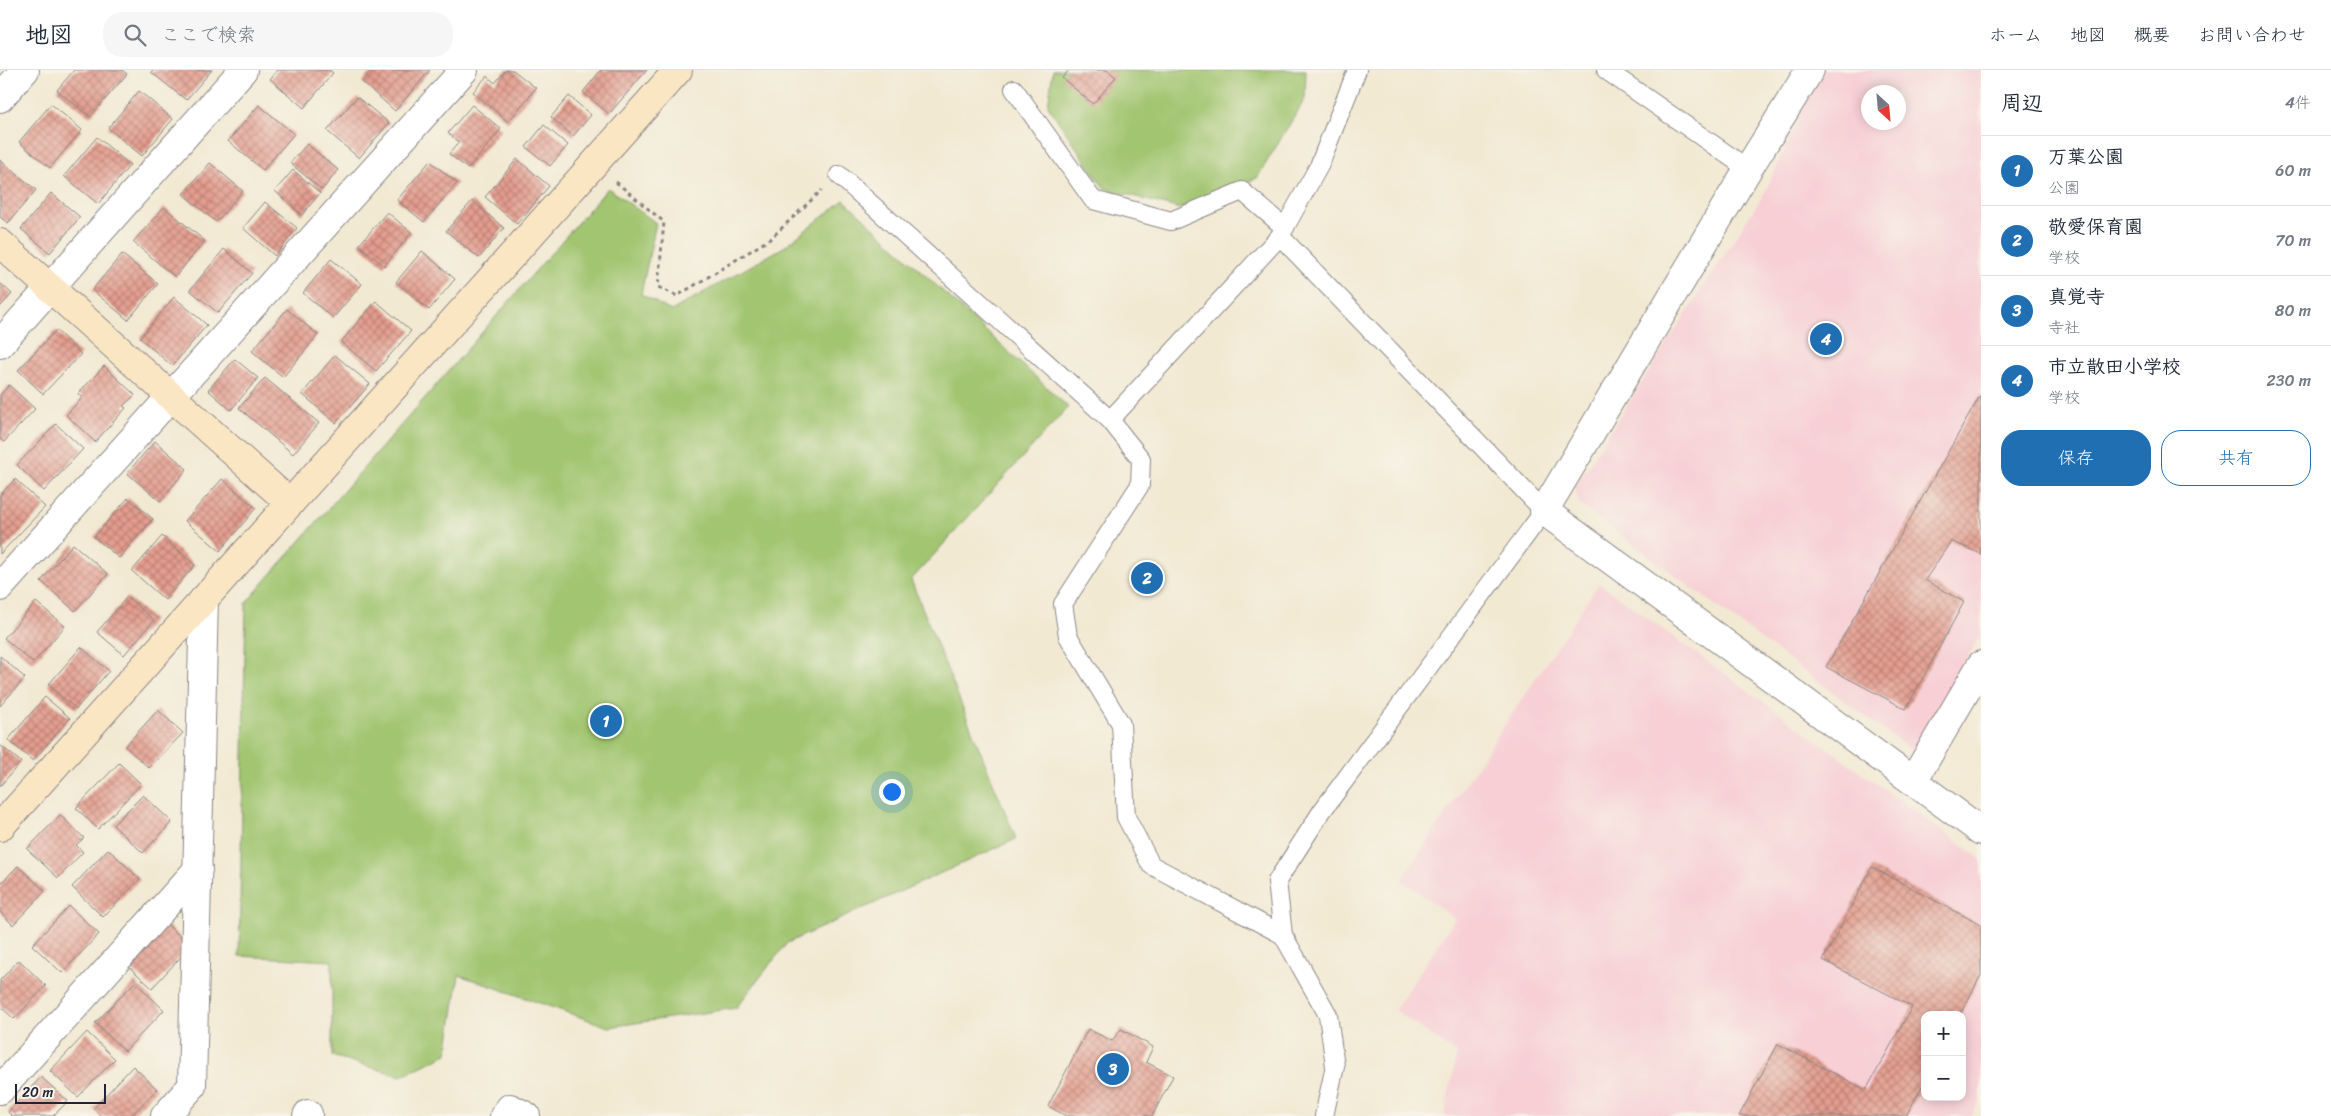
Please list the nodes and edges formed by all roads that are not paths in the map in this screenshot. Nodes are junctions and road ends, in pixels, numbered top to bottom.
1 (25, 70) edge
2 (243, 70) edge
3 (464, 70) edge
4 (678, 70) edge
5 (1357, 70) edge
6 (1606, 70) edge
7 (1810, 70) edge
8 (1014, 89) dead end
9 (0, 98) edge
10 (1748, 169) junction
11 (839, 175) road end
12 (1282, 232) junction
13 (0, 243) edge
14 (50, 288) junction
15 (0, 344) edge
16 (172, 396) junction
17 (1110, 420) junction
18 (290, 503) junction
19 (1544, 511) junction
20 (0, 587) edge
21 (204, 599) junction
22 (1981, 665) edge
23 (1913, 781) junction
24 (0, 827) edge
25 (1981, 831) edge
26 (198, 870) junction
27 (1283, 935) junction
28 (0, 1090) edge
29 (165, 1116) edge
30 (504, 1116) edge
31 (526, 1116) edge
32 (1324, 1116) edge

1 - 9 street
2 - 14 street
3 - 16 street
4 - 18 street
5 - 12 lane
6 - 10 lane
7 - 10 street
8 - 12 lane
10 - 19 street
11 - 17 lane
12 - 17 lane
12 - 19 lane
13 - 14 street
14 - 15 street
14 - 16 street
16 - 18 street
16 - 20 street
17 - 27 lane
18 - 21 street
19 - 23 street
19 - 27 lane
21 - 24 street
21 - 26 street
22 - 23 street
23 - 25 street
26 - 28 street
26 - 29 street
27 - 32 lane
30 - 31 street

